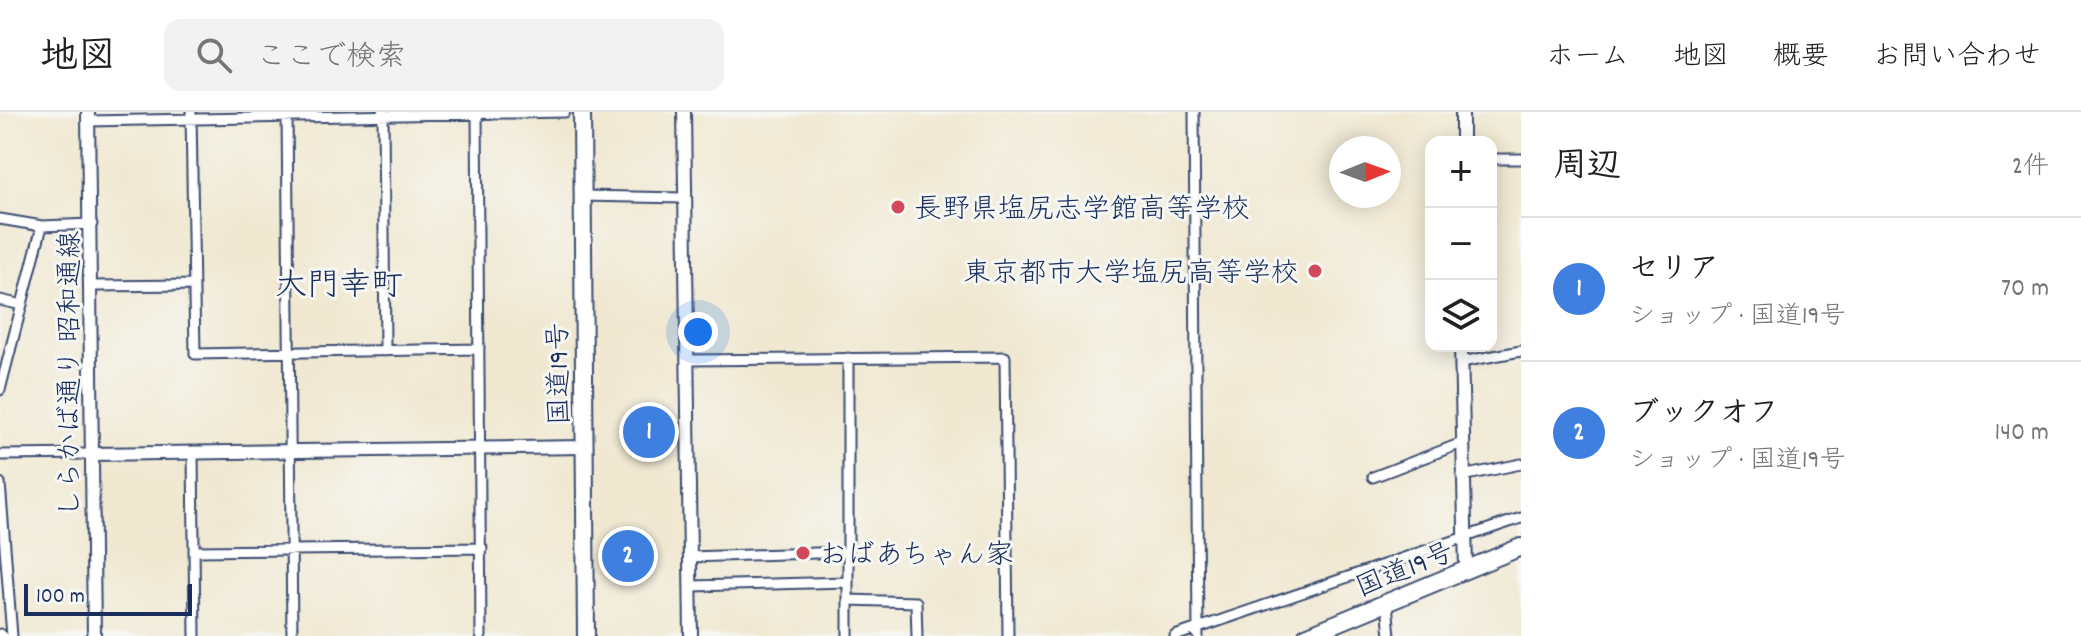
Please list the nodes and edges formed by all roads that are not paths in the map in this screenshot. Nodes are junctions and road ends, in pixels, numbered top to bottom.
1 (565, 112) edge
2 (582, 112) edge
3 (684, 112) edge
4 (1194, 112) edge
5 (1462, 112) edge
6 (477, 113) edge
7 (383, 114) edge
8 (191, 115) edge
9 (287, 115) edge
10 (88, 116) edge
11 (1462, 136) edge
12 (1497, 159) edge
13 (1521, 159) edge
14 (582, 196) junction
15 (684, 198) junction
16 (0, 219) edge
17 (92, 224) junction
18 (42, 226) junction
19 (192, 285) junction
20 (93, 286) junction
21 (0, 300) edge
22 (22, 305) junction
23 (479, 349) junction
24 (385, 351) junction
25 (1521, 351) edge
26 (1461, 352) edge
27 (289, 354) junction
28 (848, 358) junction
29 (688, 360) junction
30 (1461, 362) junction
31 (1, 384) edge
32 (1462, 443) junction
33 (584, 447) junction
34 (482, 448) junction
35 (193, 452) junction
36 (290, 452) junction
37 (93, 454) junction
38 (0, 455) edge
39 (1521, 464) edge
40 (1462, 476) junction
41 (1373, 477) dead end
42 (0, 483) edge
43 (1521, 518) edge
44 (1463, 537) junction
45 (1521, 547) edge
46 (482, 548) junction
47 (195, 551) junction
48 (290, 551) junction
49 (847, 552) junction
50 (690, 557) junction
51 (1466, 570) junction
52 (848, 582) junction
53 (691, 586) junction
54 (848, 600) junction
55 (1387, 603) junction
56 (1198, 633) edge
57 (12, 636) edge
58 (94, 636) edge
59 (195, 636) edge
60 (292, 636) edge
61 (481, 636) edge
62 (586, 636) edge
63 (691, 636) edge
64 (848, 636) edge
65 (917, 636) edge
66 (1008, 636) edge
67 (1175, 636) edge
68 (1306, 636) edge
69 (1390, 636) edge

1 - 6 street
2 - 14 highway, 国道19号
3 - 15 street
4 - 56 street
5 - 11 street
6 - 7 street
6 - 23 street
7 - 9 street
7 - 24 street
8 - 9 street
8 - 10 street
8 - 19 street
9 - 27 street
10 - 17 street, しらかば通り 昭和通線
12 - 13 street
14 - 15 street
14 - 33 highway, 国道19号
15 - 29 street
16 - 18 street
17 - 18 street
17 - 20 street, しらかば通り 昭和通線
18 - 22 street
19 - 20 street
19 - 27 street
20 - 37 street, しらかば通り 昭和通線
21 - 22 street
22 - 31 street
23 - 24 street
23 - 34 street
24 - 27 street
25 - 30 street
26 - 30 street
27 - 36 street
28 - 29 street
28 - 49 street
28 - 66 street
29 - 50 street
30 - 32 street
32 - 40 street
32 - 41 street
33 - 34 street
33 - 62 highway, 国道19号
34 - 36 street
34 - 46 street
35 - 36 street
35 - 37 street
35 - 47 street
36 - 48 street
37 - 38 street
37 - 58 street, しらかば通り 昭和通線
39 - 40 street
40 - 44 street
42 - 57 street
43 - 44 street
44 - 51 street
44 - 56 street
45 - 51 highway, 国道19号
46 - 48 street
46 - 61 street
47 - 48 street
47 - 59 street
48 - 60 street
49 - 50 street
49 - 52 street
50 - 53 street
51 - 55 highway, 国道19号
52 - 53 street
52 - 54 street
53 - 63 street
54 - 64 street
54 - 65 street
55 - 68 highway, 国道19号
55 - 69 street
56 - 67 street

